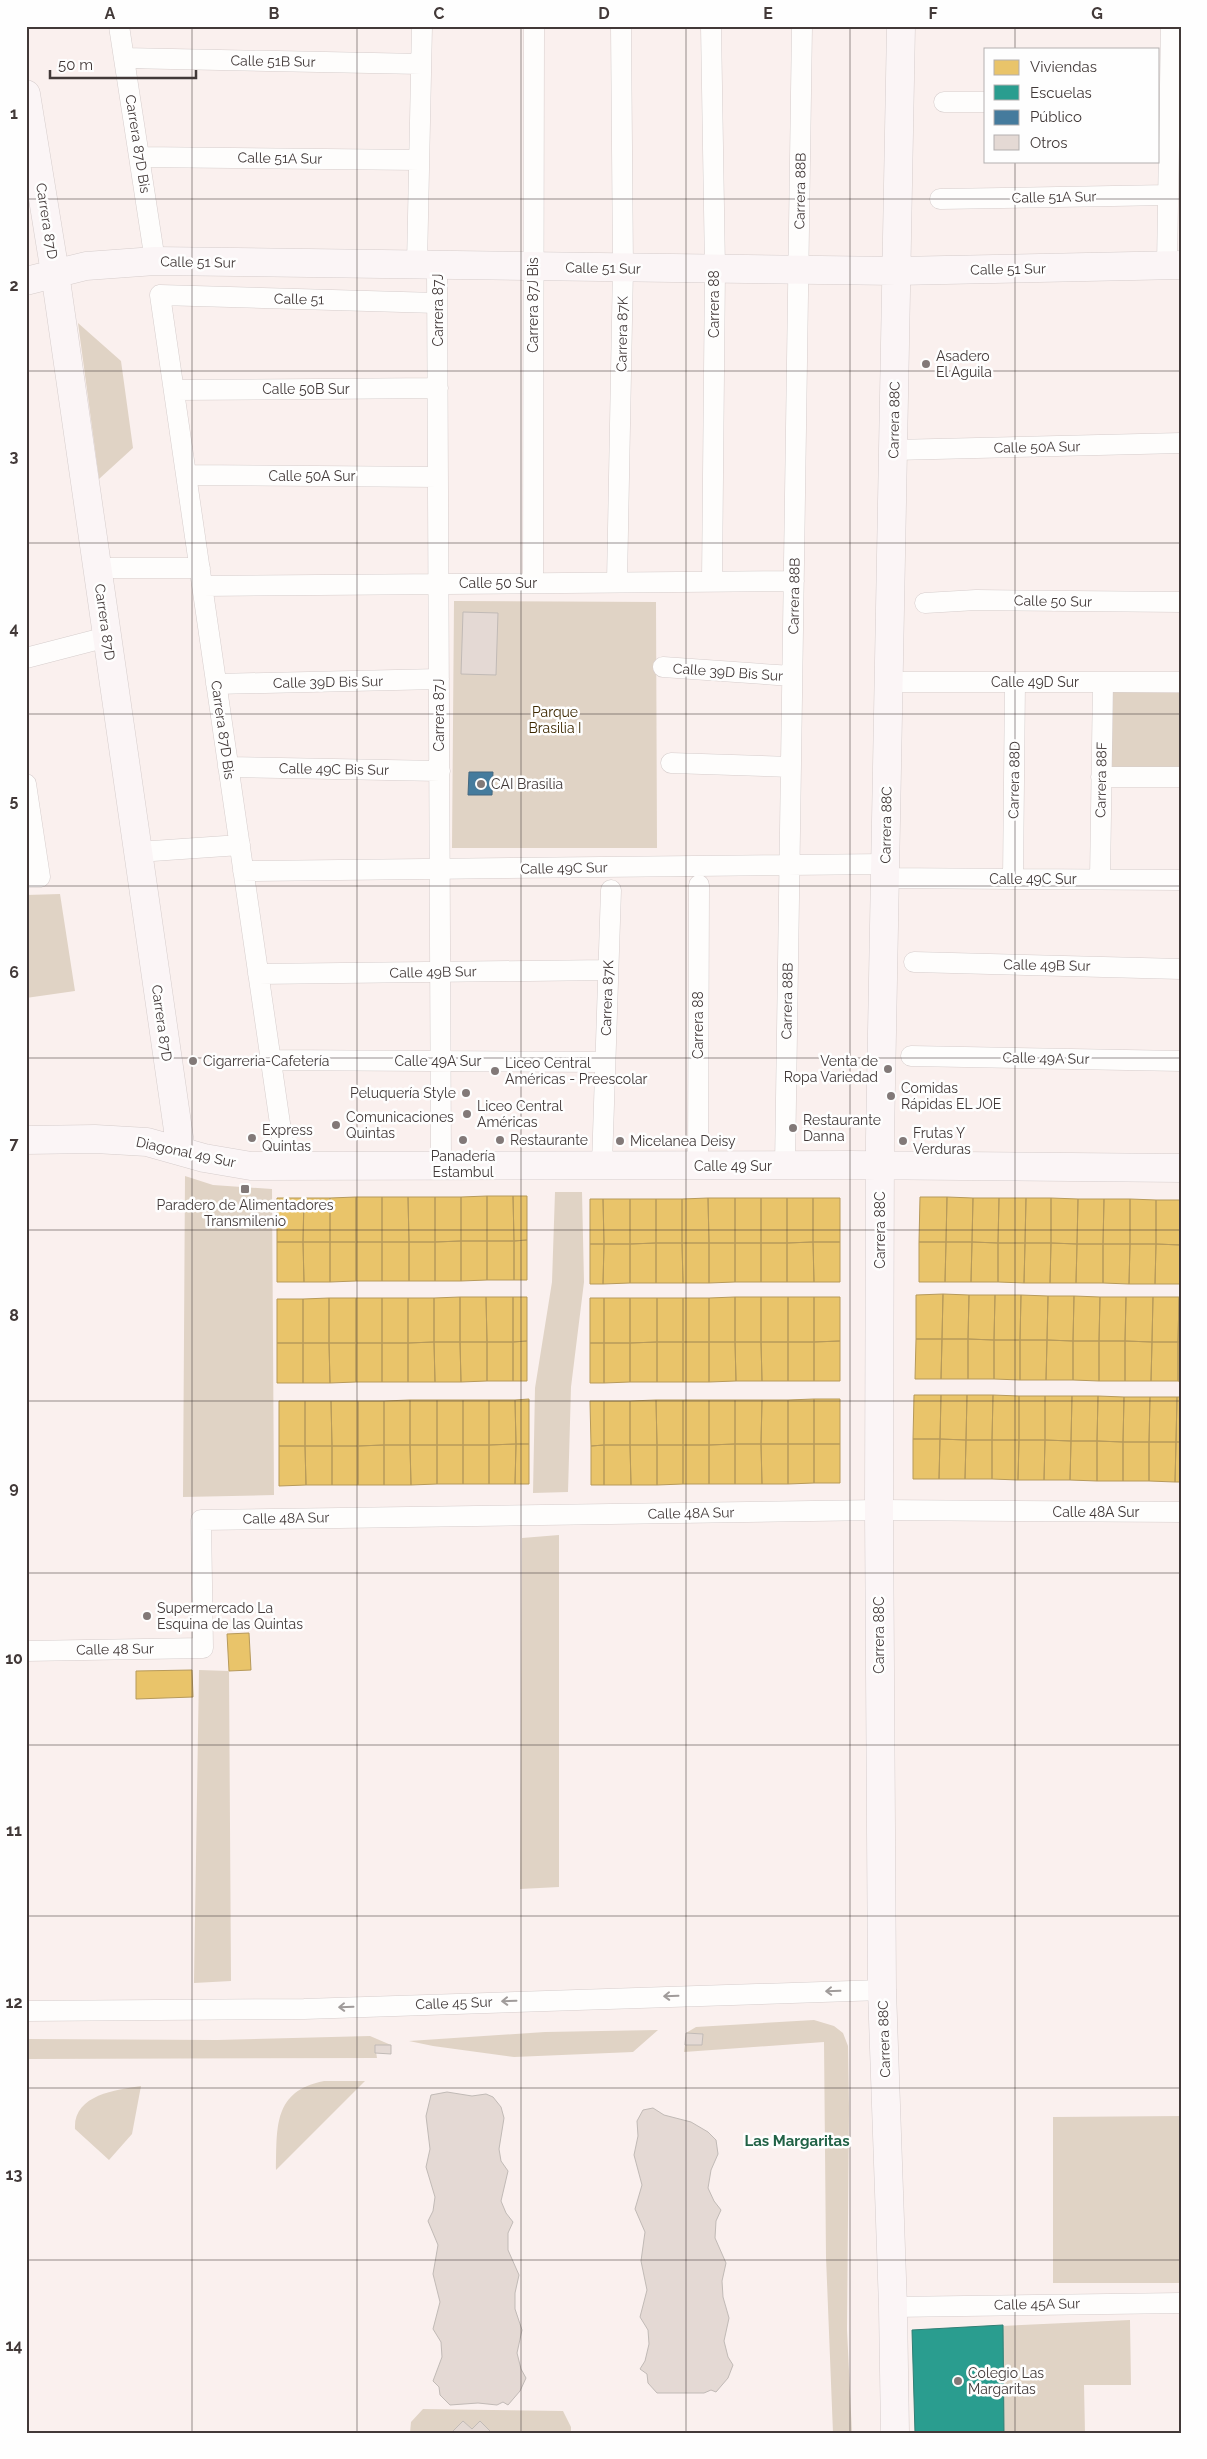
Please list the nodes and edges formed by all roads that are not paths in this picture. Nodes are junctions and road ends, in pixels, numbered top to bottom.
1 (119, 26) edge
2 (422, 26) edge
3 (534, 26) edge
4 (621, 26) edge
5 (711, 26) edge
6 (802, 26) edge
7 (901, 26) edge
8 (1171, 26) edge
9 (124, 58) junction
10 (421, 64) junction
11 (26, 94) edge
12 (1164, 100) edge
13 (944, 102) dead end
14 (984, 102) edge
15 (140, 157) junction
16 (419, 160) junction
17 (1168, 195) junction
18 (940, 200) dead end
19 (155, 261) junction
20 (427, 265) junction
21 (1174, 265) edge
22 (533, 267) junction
23 (623, 268) junction
24 (715, 269) junction
25 (799, 270) junction
26 (897, 271) junction
27 (55, 273) junction
28 (26, 280) edge
29 (160, 296) joint
30 (437, 303) junction
31 (438, 388) junction
32 (174, 390) junction
33 (1181, 443) edge
34 (894, 450) junction
35 (186, 475) junction
36 (438, 476) junction
37 (98, 568) junction
38 (201, 577) junction
39 (794, 580) junction
40 (712, 581) junction
41 (618, 582) junction
42 (532, 583) junction
43 (439, 584) junction
44 (1181, 602) edge
45 (925, 603) dead end
46 (107, 637) junction
47 (26, 658) edge
48 (663, 667) dead end
49 (792, 676) junction
50 (439, 680) junction
51 (889, 682) junction
52 (1015, 682) junction
53 (1103, 682) junction
54 (1181, 682) edge
55 (216, 684) junction
56 (670, 763) dead end
57 (228, 767) junction
58 (791, 767) junction
59 (440, 770) junction
60 (1101, 777) junction
61 (1181, 777) edge
62 (26, 784) edge
63 (240, 845) junction
64 (138, 852) junction
65 (789, 865) junction
66 (440, 869) junction
67 (243, 871) junction
68 (886, 871) junction
69 (33, 877) edge
70 (1013, 879) junction
71 (1100, 879) junction
72 (1181, 880) edge
73 (699, 885) dead end
74 (611, 890) dead end
75 (914, 962) dead end
76 (1181, 968) edge
77 (608, 970) junction
78 (441, 972) junction
79 (258, 974) junction
80 (911, 1056) dead end
81 (270, 1060) junction
82 (441, 1061) junction
83 (1181, 1061) edge
84 (605, 1062) junction
85 (26, 1140) edge
86 (181, 1151) junction
87 (286, 1165) junction
88 (441, 1165) junction
89 (602, 1166) junction
90 (698, 1166) junction
91 (785, 1166) junction
92 (880, 1166) junction
93 (1181, 1168) edge
94 (879, 1510) junction
95 (1181, 1512) edge
96 (203, 1648) joint
97 (26, 1650) edge
98 (882, 1990) junction
99 (26, 2011) edge
100 (1181, 2303) edge
101 (893, 2307) junction
102 (895, 2433) edge

1 - 9 street, Carrera 87D Bis
2 - 10 street, Carrera 87J
3 - 22 street, Carrera 87J Bis
4 - 23 street, Carrera 87K
5 - 24 street, Carrera 88
6 - 25 street, Carrera 88B
7 - 26 street, Carrera 88C
8 - 12 street
9 - 10 street, Calle 51B Sur
9 - 15 street, Carrera 87D Bis
10 - 16 street, Carrera 87J
11 - 27 street, Carrera 87D
12 - 17 street
13 - 14 street
15 - 16 street, Calle 51A Sur
15 - 19 street, Carrera 87D Bis
16 - 20 street, Carrera 87J
17 - 18 street, Calle 51A Sur
17 - 21 street
19 - 20 street, Calle 51 Sur
19 - 27 street, Calle 51 Sur
20 - 22 street, Calle 51 Sur
20 - 30 street, Carrera 87J
21 - 26 street, Calle 51 Sur
22 - 23 street, Calle 51 Sur
22 - 42 street, Carrera 87J Bis
23 - 24 street, Calle 51 Sur
23 - 41 street, Carrera 87K
24 - 25 street, Calle 51 Sur
24 - 40 street, Carrera 88
25 - 26 street, Calle 51 Sur
25 - 39 street, Carrera 88B
26 - 34 street, Carrera 88C
27 - 28 street, Calle 51 Sur
27 - 37 street, Carrera 87D
29 - 30 street, Calle 51
29 - 32 street, Carrera 87D Bis
30 - 31 street, Carrera 87J
31 - 32 street, Calle 50B Sur
31 - 36 street, Carrera 87J
32 - 35 street, Carrera 87D Bis
33 - 34 street, Calle 50A Sur
34 - 51 street, Carrera 88C
35 - 36 street, Calle 50A Sur
35 - 38 street, Carrera 87D Bis
36 - 43 street, Carrera 87J
37 - 38 street, Calle 50 Sur
37 - 46 street, Carrera 87D
38 - 43 street, Calle 50 Sur
38 - 55 street, Carrera 87D Bis
39 - 40 street, Calle 50 Sur
39 - 49 street, Carrera 88B
40 - 41 street, Calle 50 Sur
41 - 42 street, Calle 50 Sur
42 - 43 street, Calle 50 Sur
43 - 50 street, Carrera 87J
44 - 45 street, Calle 50 Sur
46 - 47 street
46 - 64 street, Carrera 87D
48 - 49 street, Calle 39D Bis Sur
49 - 58 street, Carrera 88B
50 - 55 street, Calle 39D Bis Sur
50 - 59 street, Carrera 87J
51 - 52 street, Calle 49D Sur
51 - 68 street, Carrera 88C
52 - 53 street, Calle 49D Sur
52 - 70 street, Carrera 88D
53 - 54 street, Calle 49D Sur
53 - 60 street, Carrera 88F
55 - 57 street, Carrera 87D Bis
56 - 58 street
57 - 59 street, Calle 49C Bis Sur
57 - 63 street, Carrera 87D Bis
58 - 65 street, Carrera 88B
59 - 66 street, Carrera 87J
60 - 61 street
60 - 71 street, Carrera 88F
62 - 69 street
63 - 64 street
63 - 67 street, Carrera 87D Bis
64 - 86 street, Carrera 87D
65 - 66 street, Calle 49C Sur
65 - 68 street, Calle 49C Sur
65 - 91 street, Carrera 88B
66 - 67 street, Calle 49C Sur
66 - 78 street, Carrera 87J
67 - 79 street, Carrera 87D Bis
68 - 70 street, Calle 49C Sur
68 - 92 street, Carrera 88C
70 - 71 street, Calle 49C Sur
71 - 72 street, Calle 49C Sur
73 - 90 street, Carrera 88
74 - 77 street, Carrera 87K
75 - 76 street, Calle 49B Sur
77 - 78 street, Calle 49B Sur
77 - 84 street, Carrera 87K
78 - 79 street, Calle 49B Sur
78 - 82 street, Carrera 87J
79 - 81 street, Carrera 87D Bis
80 - 83 street, Calle 49A Sur
81 - 82 street, Calle 49A Sur
81 - 87 street, Carrera 87D Bis
82 - 84 street, Calle 49A Sur
82 - 88 street, Carrera 87J
84 - 89 street, Carrera 87K
85 - 86 street, Diagonal 49 Sur
86 - 87 street, Diagonal 49 Sur
87 - 88 street, Calle 49 Sur
88 - 89 street, Calle 49 Sur
89 - 90 street, Calle 49 Sur
90 - 91 street, Calle 49 Sur
91 - 92 street, Calle 49 Sur
92 - 93 street, Calle 49 Sur
92 - 94 street, Carrera 88C
94 - 95 street, Calle 48A Sur
94 - 96 street, Calle 48A Sur
94 - 98 street, Carrera 88C
96 - 97 street, Calle 48 Sur
98 -> 99 street, Calle 45 Sur
98 - 101 street, Carrera 88C
100 - 101 street, Calle 45A Sur
101 - 102 street, Carrera 88C

